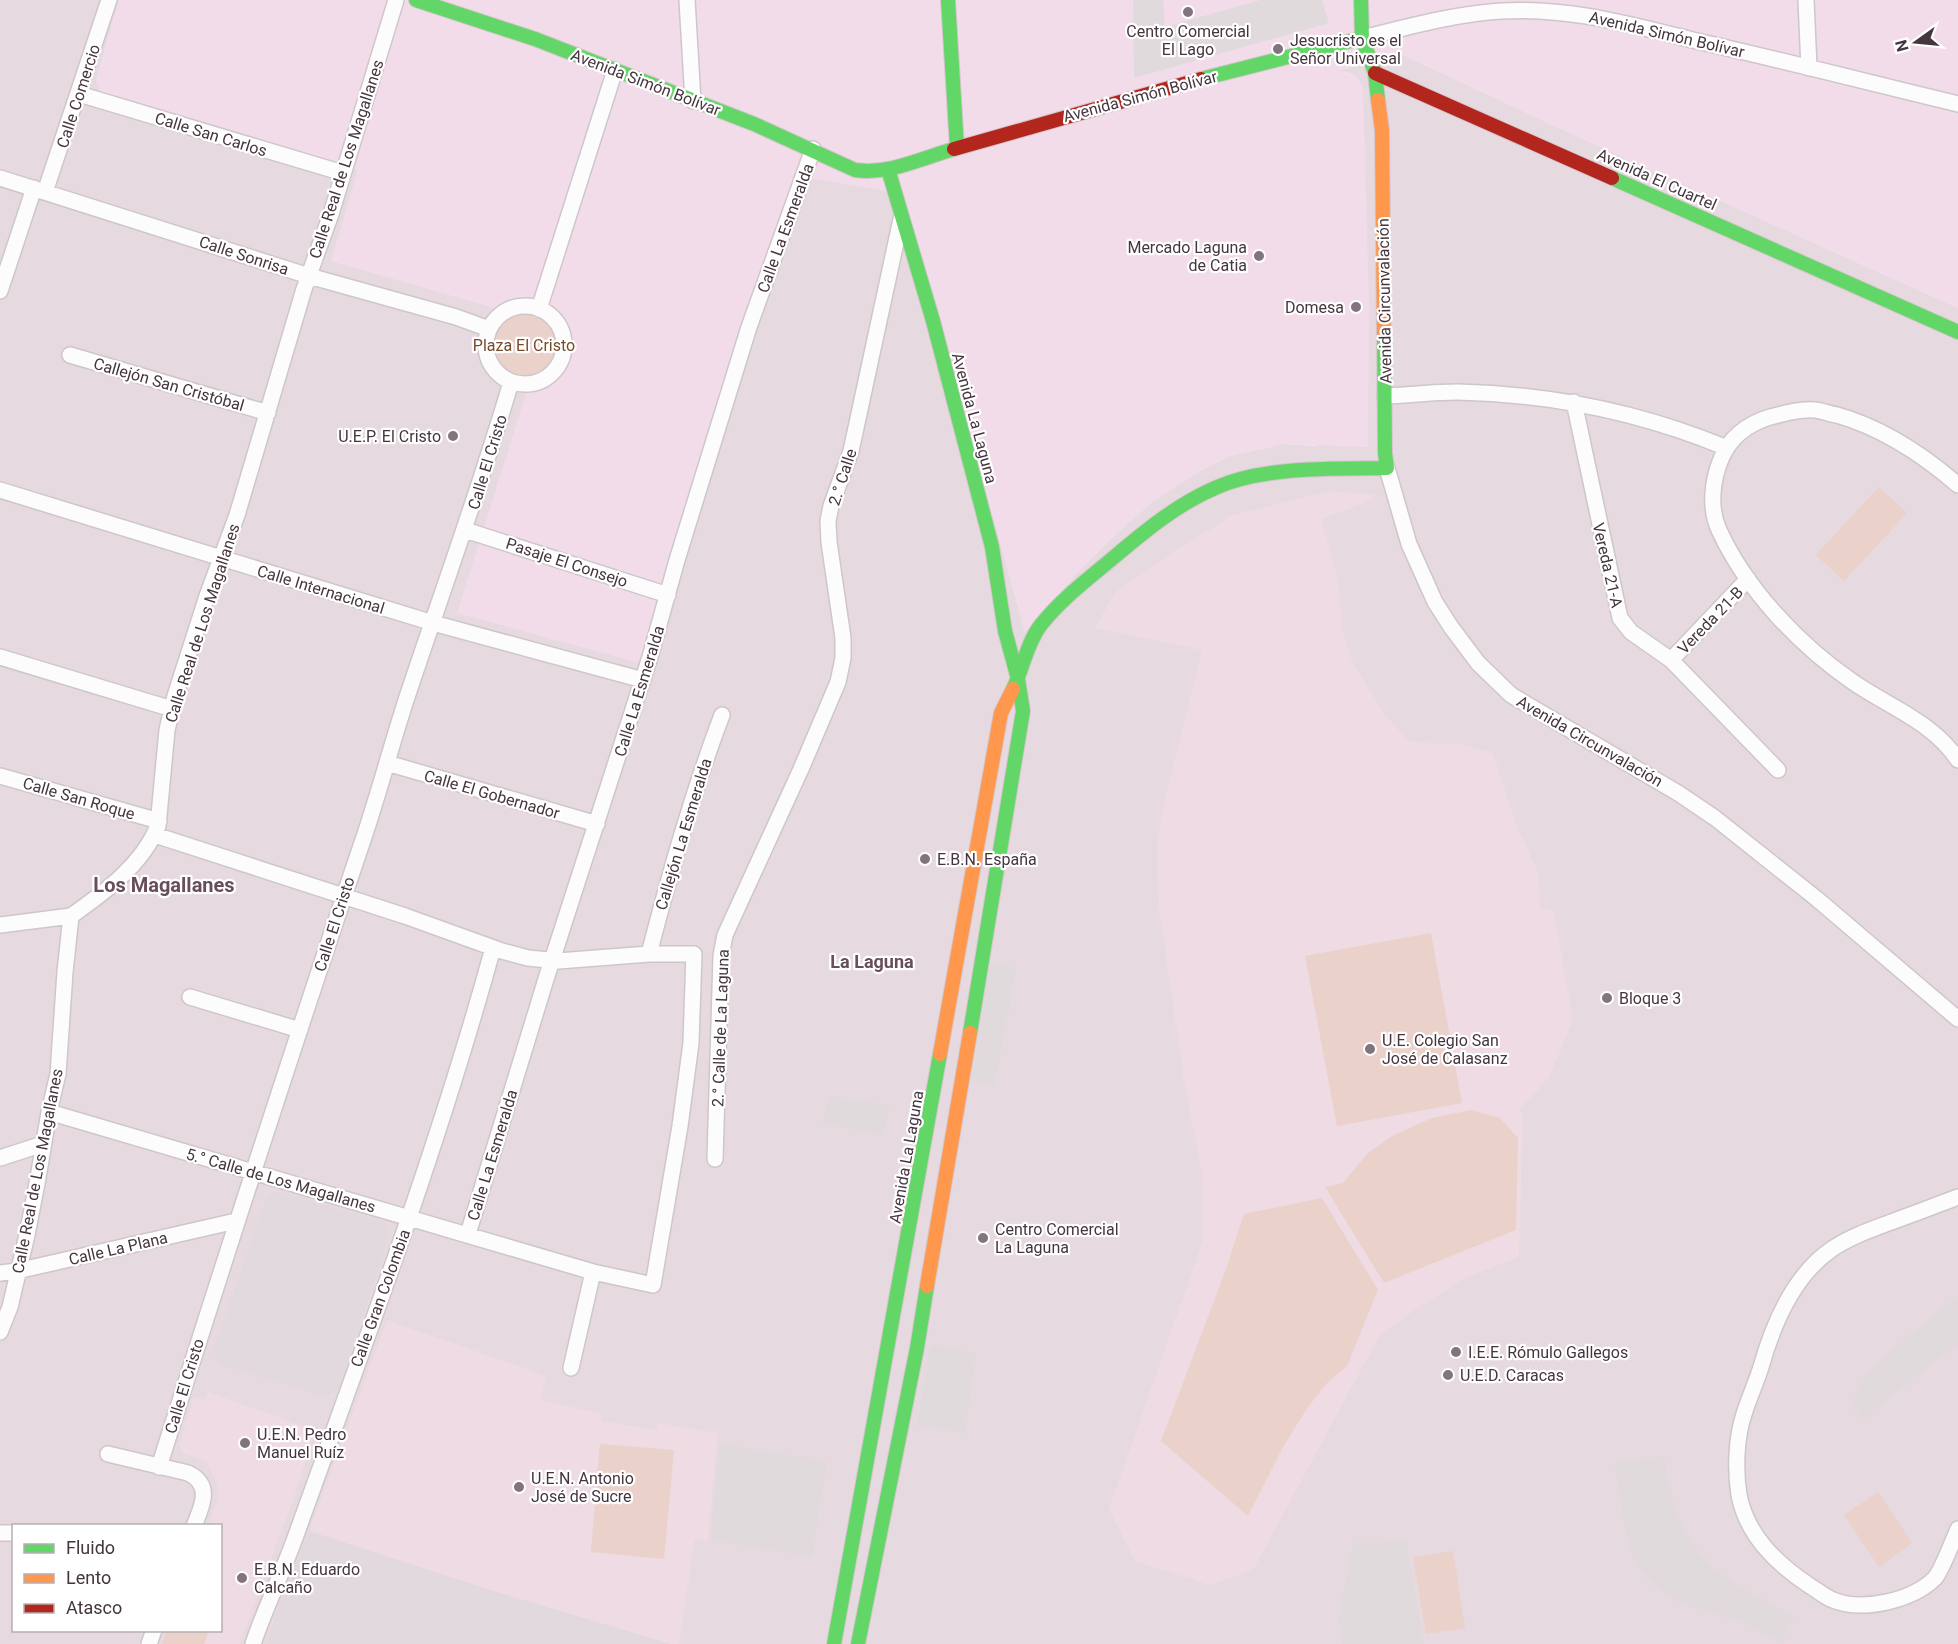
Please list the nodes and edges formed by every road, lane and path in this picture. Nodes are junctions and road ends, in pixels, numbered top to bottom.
1 (109, 0) edge
2 (396, 0) edge
3 (416, 0) edge
4 (687, 0) edge
5 (948, 0) edge
6 (1361, 0) edge
7 (1806, 0) edge
8 (1513, 6) edge
9 (1362, 38) junction
10 (1809, 68) junction
11 (615, 70) junction
12 (1375, 73) junction
13 (79, 94) junction
14 (693, 101) junction
15 (1958, 104) edge
16 (957, 148) junction
17 (813, 149) junction
18 (888, 169) junction
19 (343, 173) junction
20 (0, 178) edge
21 (40, 190) junction
22 (902, 216) junction
23 (309, 276) junction
24 (0, 291) edge
25 (539, 309) junction
26 (489, 329) junction
27 (1958, 332) edge
28 (70, 355) dead end
29 (511, 382) junction
30 (1385, 396) junction
31 (1574, 402) junction
32 (268, 413) junction
33 (1727, 448) junction
34 (1387, 468) junction
35 (1958, 485) edge
36 (0, 490) edge
37 (465, 530) junction
38 (221, 559) junction
39 (1748, 579) junction
40 (668, 595) junction
41 (433, 623) junction
42 (0, 657) edge
43 (1671, 660) junction
44 (1018, 679) junction
45 (643, 680) junction
46 (172, 709) junction
47 (722, 716) dead end
48 (1958, 760) edge
49 (387, 763) junction
50 (801, 769) joint
51 (1778, 770) dead end
52 (0, 776) edge
53 (597, 824) junction
54 (157, 828) junction
55 (343, 896) junction
56 (71, 916) junction
57 (0, 925) edge
58 (493, 948) junction
59 (649, 954) junction
60 (694, 954) joint
61 (552, 961) junction
62 (190, 997) dead end
63 (1958, 1019) edge
64 (300, 1030) junction
65 (49, 1112) junction
66 (43, 1144) junction
67 (0, 1158) edge
68 (715, 1159) dead end
69 (253, 1172) junction
70 (1958, 1197) edge
71 (409, 1217) junction
72 (236, 1221) junction
73 (468, 1234) junction
74 (17, 1270) junction
75 (593, 1272) junction
76 (0, 1273) edge
77 (653, 1285) joint
78 (0, 1332) edge
79 (571, 1368) dead end
80 (108, 1454) dead end
81 (159, 1467) junction
82 (195, 1524) edge
83 (1958, 1529) edge
84 (253, 1644) edge
85 (834, 1644) edge
86 (858, 1644) edge

1 - 13 street, Calle Comercio
2 - 19 street, Calle Real de Los Magallanes
3 - 11 street, Avenida Simón Bolívar
4 - 14 street
5 - 16 street
6 - 9 street
7 - 10 street
8 - 9 street, Avenida Simón Bolívar
8 - 10 street, Avenida Simón Bolívar
9 - 12 street
9 - 16 street, Avenida Simón Bolívar
10 - 15 street, Avenida Simón Bolívar
11 - 14 street, Avenida Simón Bolívar
11 - 25 street
12 - 27 street, Avenida El Cuartel
12 - 30 street, Avenida Circunvalación
13 - 19 street, Calle San Carlos
13 - 21 street, Calle Comercio
14 - 17 street, Avenida Simón Bolívar
16 - 18 street, Avenida Simón Bolívar
17 - 18 street, Avenida Simón Bolívar
17 - 40 street, Calle La Esmeralda
18 - 22 street, Avenida La Laguna
19 - 23 street, Calle Real de Los Magallanes
20 - 21 street, Calle Sonrisa
21 - 23 street, Calle Sonrisa
21 - 24 street, Calle Comercio
22 - 44 street, Avenida La Laguna
22 - 50 street, 2.° Calle
23 - 26 street, Calle Sonrisa
23 - 32 street, Calle Real de Los Magallanes
25 - 26 street
25 - 29 street
26 - 29 street
28 - 32 street, Callejón San Cristóbal
29 - 37 street, Calle El Cristo
30 - 31 street
30 - 34 street, Avenida Circunvalación
31 - 33 street
31 - 43 street, Vereda 21-A
32 - 38 street, Calle Real de Los Magallanes
33 - 35 street
33 - 39 street
34 - 44 street, Avenida La Laguna
34 - 63 street, Avenida Circunvalación
36 - 38 street, Calle Internacional
37 - 40 street, Pasaje El Consejo
37 - 41 street, Calle El Cristo
38 - 41 street, Calle Internacional
38 - 46 street, Calle Real de Los Magallanes
39 - 43 street, Vereda 21-B
39 - 48 street
40 - 45 street, Calle La Esmeralda
41 - 45 street, Calle Internacional
41 - 49 street, Calle El Cristo
42 - 46 street
43 - 51 street, Vereda 21-A
44 - 85 street, Avenida La Laguna
44 - 86 street, Avenida La Laguna
45 - 53 street, Calle La Esmeralda
46 - 54 street, Calle Real de Los Magallanes
47 - 59 street, Callejón La Esmeralda
49 - 53 street, Calle El Gobernador
49 - 55 street, Calle El Cristo
50 - 68 street, 2.° Calle de La Laguna
52 - 54 street, Calle San Roque
53 - 61 street, Calle La Esmeralda
54 - 55 street, Calle San Roque
54 - 56 street
55 - 58 street, Calle San Roque
55 - 64 street, Calle El Cristo
56 - 57 street
56 - 65 street, Calle Real de Los Magallanes
58 - 61 street, Calle San Roque
58 - 71 street, Calle Gran Colombia
59 - 60 street, Calle San Roque
59 - 61 street, Calle San Roque
60 - 77 street, 2.° Calle de La Laguna
61 - 73 street, Calle La Esmeralda
62 - 64 street
64 - 69 street, Calle El Cristo
65 - 66 street, Calle Real de Los Magallanes
65 - 69 street, 5.° Calle de Los Magallanes
66 - 67 street
66 - 74 street, Calle Real de Los Magallanes
69 - 71 street, 5.° Calle de Los Magallanes
69 - 72 street, Calle El Cristo
70 - 83 street
71 - 73 street, 5.° Calle de Los Magallanes
71 - 84 street, Calle Gran Colombia
72 - 74 street, Calle La Plana
72 - 81 street, Calle El Cristo
73 - 75 street, 5.° Calle de Los Magallanes
74 - 76 street, Calle La Plana
74 - 78 street, Calle Real de Los Magallanes
75 - 77 street, 5.° Calle de Los Magallanes
75 - 79 street
80 - 81 street
81 - 82 street

